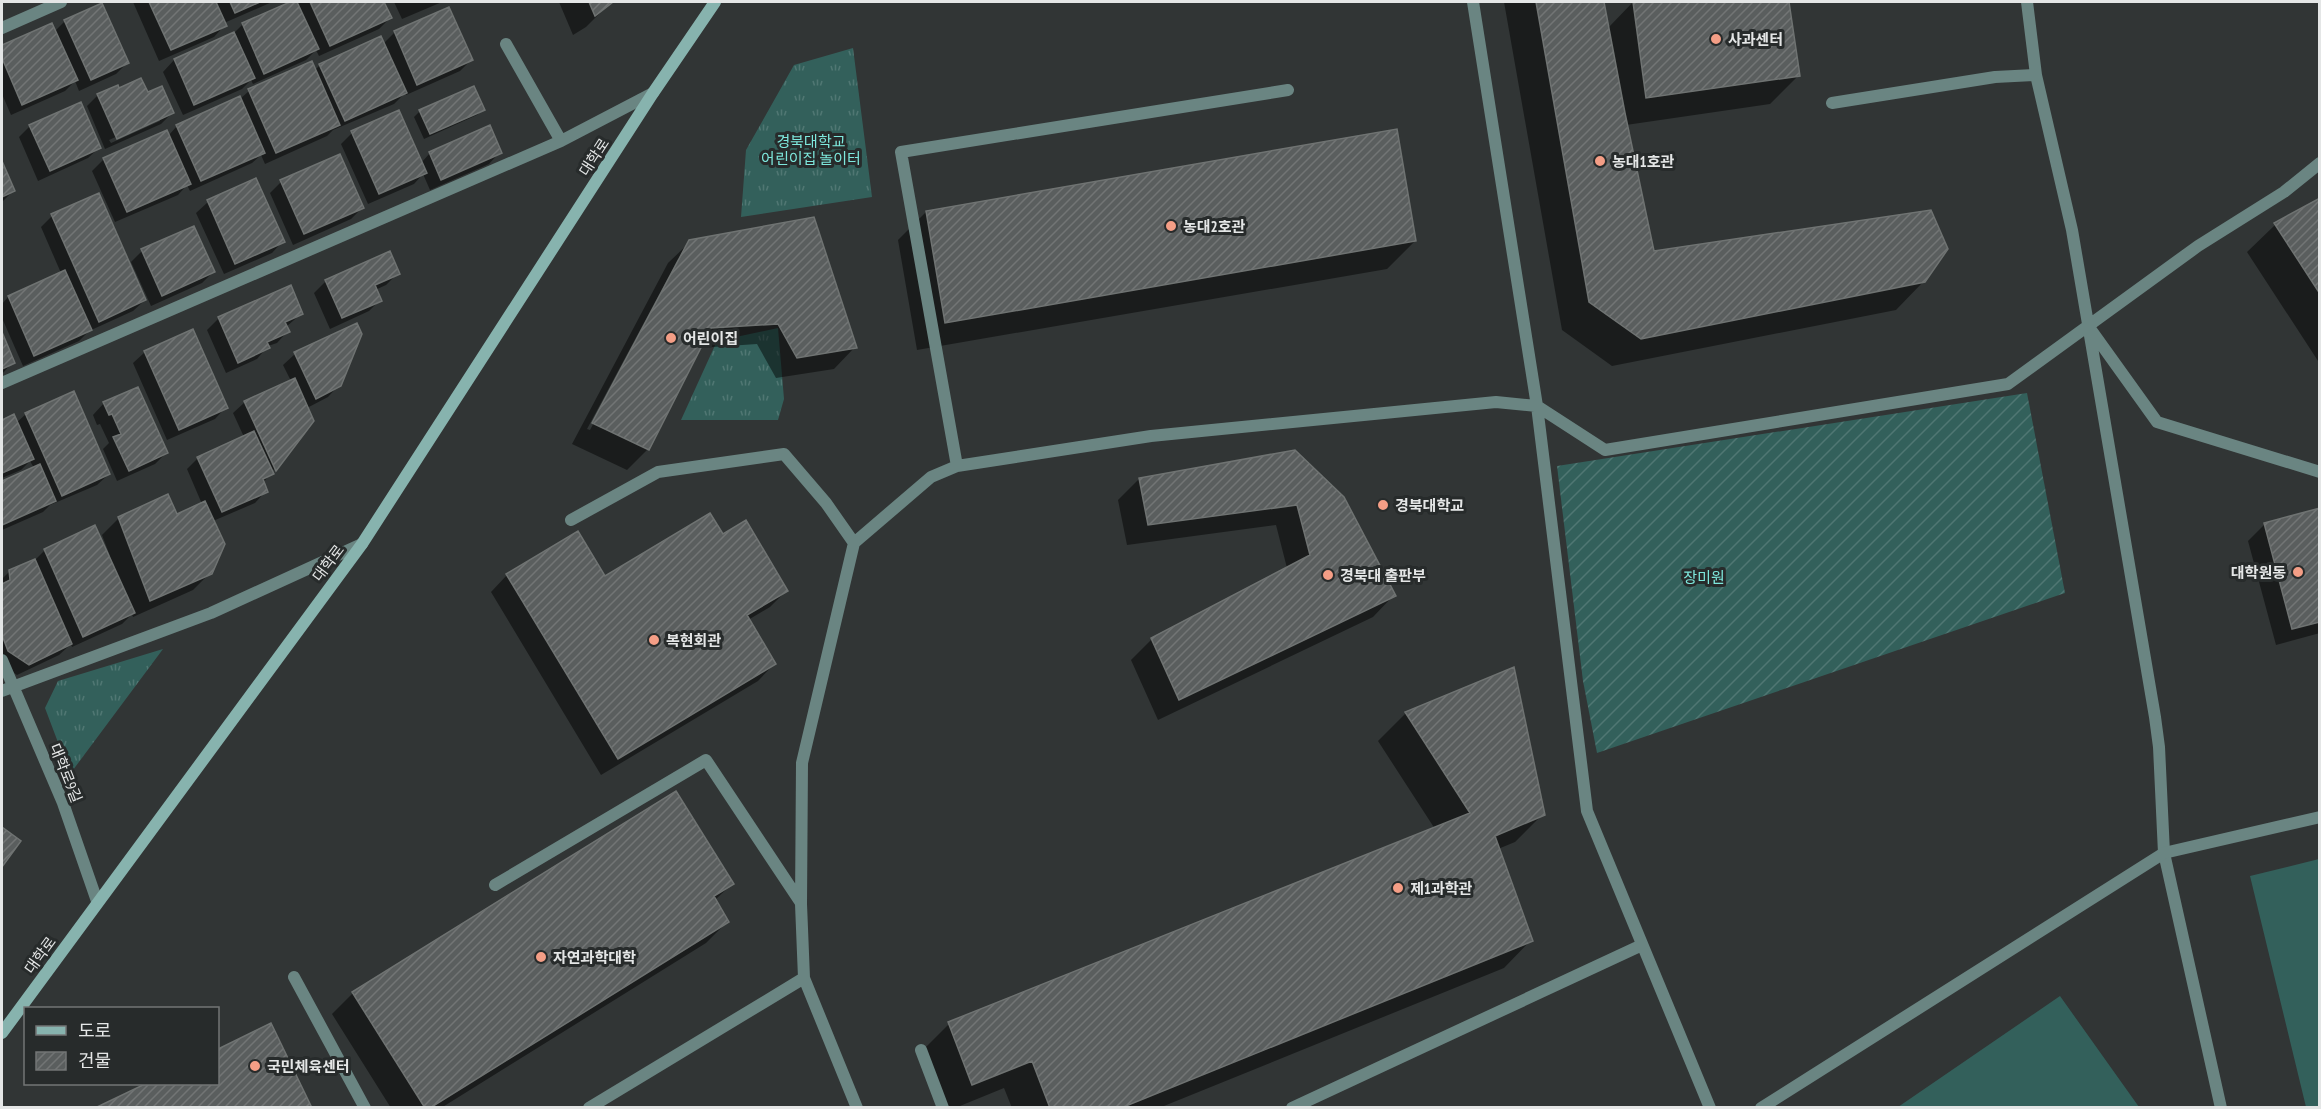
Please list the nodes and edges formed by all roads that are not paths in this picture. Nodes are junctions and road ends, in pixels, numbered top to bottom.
1 (61, 2) edge
2 (715, 2) edge
3 (1473, 2) edge
4 (2027, 2) edge
5 (2, 28) edge
6 (506, 44) dead end
7 (2036, 75) junction
8 (1288, 90) dead end
9 (653, 93) junction
10 (1832, 103) dead end
11 (561, 141) junction
12 (2319, 164) edge
13 (2089, 327) junction
14 (2, 383) edge
15 (1537, 406) junction
16 (957, 466) junction
17 (2319, 472) edge
18 (571, 520) dead end
19 (854, 543) junction
20 (362, 544) junction
21 (2, 660) edge
22 (14, 686) junction
23 (2, 691) edge
24 (2319, 817) edge
25 (2164, 853) junction
26 (495, 885) dead end
27 (97, 901) junction
28 (801, 904) junction
29 (1642, 945) junction
30 (294, 977) dead end
31 (804, 978) junction
32 (2, 1033) edge
33 (921, 1050) dead end
34 (364, 1107) edge
35 (589, 1107) edge
36 (857, 1107) edge
37 (943, 1107) edge
38 (1292, 1107) edge
39 (1710, 1107) edge
40 (1761, 1107) edge
41 (2221, 1107) edge

1 - 5 street
2 - 9 main road, 대학로
3 - 15 street
4 - 7 street
6 - 11 street
7 - 10 street
7 - 13 street
8 - 16 street
9 - 11 street, 대학로
9 - 20 main road, 대학로
11 - 14 street, 대학로
12 - 13 street
13 - 15 street
13 - 17 street
13 - 25 street
15 - 16 street
15 - 29 street
16 - 19 street
18 - 19 street
19 - 28 street
20 - 22 street
20 - 27 main road, 대학로
21 - 22 street, 대학로9길
22 - 23 street
22 - 27 street, 대학로9길
24 - 25 street
25 - 40 street
25 - 41 street
26 - 28 street
27 - 32 main road, 대학로
28 - 31 street
29 - 38 street
29 - 39 street
30 - 34 street
31 - 35 street
31 - 36 street
33 - 37 street

